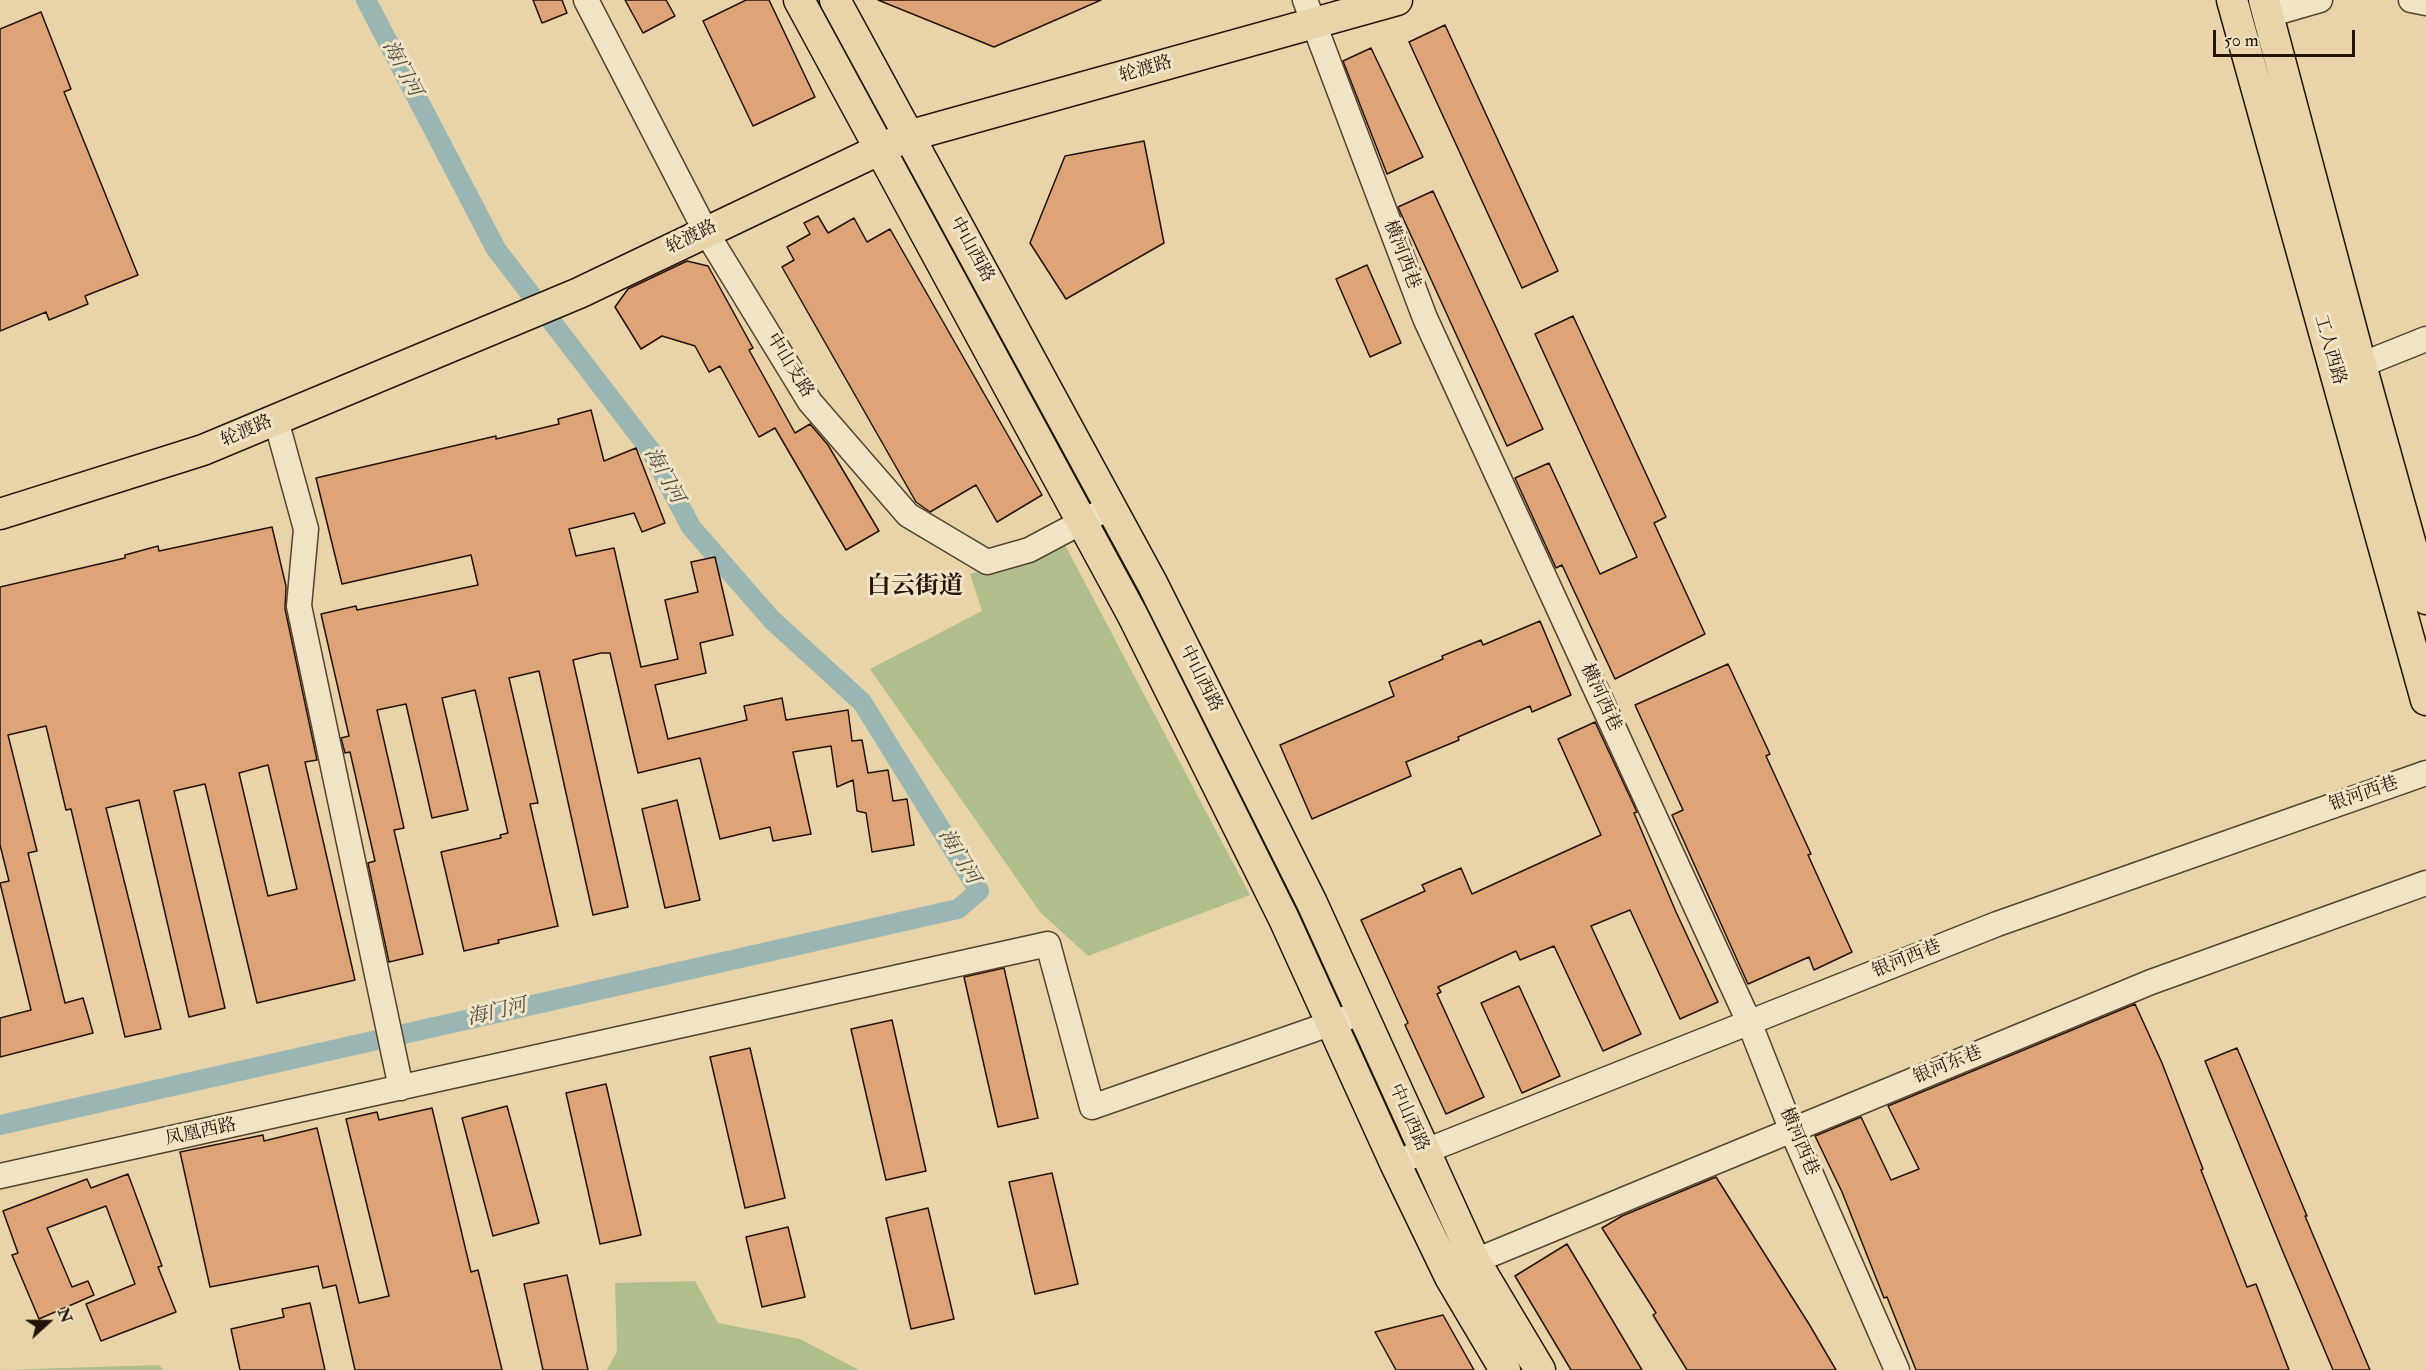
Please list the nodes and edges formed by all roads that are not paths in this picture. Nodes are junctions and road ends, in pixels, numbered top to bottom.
1 (586, 0) edge
2 (800, 0) edge
3 (834, 0) edge
4 (1397, 0) edge
5 (2232, 0) edge
6 (2320, 0) edge
7 (2411, 0) edge
8 (2426, 3) edge
9 (2266, 7) edge
10 (1309, 11) edge
11 (908, 136) junction
12 (879, 148) junction
13 (706, 232) junction
14 (2426, 339) edge
15 (2361, 365) junction
16 (276, 420) junction
17 (1110, 507) junction
18 (0, 514) edge
19 (1083, 522) junction
20 (2426, 598) edge
21 (2426, 700) edge
22 (2426, 773) edge
23 (2426, 883) edge
24 (1361, 1013) junction
25 (1749, 1022) junction
26 (1331, 1023) junction
27 (400, 1083) junction
28 (1792, 1131) junction
29 (1423, 1152) junction
30 (1395, 1163) junction
31 (0, 1176) edge
32 (1475, 1261) junction
33 (1505, 1370) edge
34 (1540, 1370) edge
35 (1897, 1370) edge

1 - 13 street, 中山支路
2 - 12 main road, 中山西路
3 - 11 main road, 中山西路
4 - 10 main road, 轮渡路
5 - 21 main road, 工人西路
6 - 9 street
7 - 8 street
9 - 15 main road, 工人西路
10 - 11 main road, 轮渡路
10 - 25 street, 横河西巷
11 - 12 main road, 轮渡路
11 - 17 main road, 中山西路
12 - 13 main road, 轮渡路
12 - 19 main road, 中山西路
13 - 16 main road, 轮渡路
13 - 19 street, 中山支路
14 - 15 street
15 - 20 main road, 工人西路
16 - 18 main road, 轮渡路
16 - 27 street
17 - 19 street, 中山支路
17 - 24 main road, 中山西路
19 - 26 main road, 中山西路
22 - 25 street, 银河西巷
23 - 28 street, 银河东巷
24 - 26 street
24 - 29 main road, 中山西路
25 - 28 street, 横河西巷
25 - 29 street, 银河西巷
26 - 27 street, 凤凰西路
26 - 30 main road, 中山西路
27 - 31 street, 凤凰西路
28 - 32 street, 银河东巷
28 - 35 street, 横河西巷
29 - 30 street, 银河西巷
29 - 32 main road, 中山西路
30 - 33 main road, 中山西路
32 - 34 main road, 中山西路

